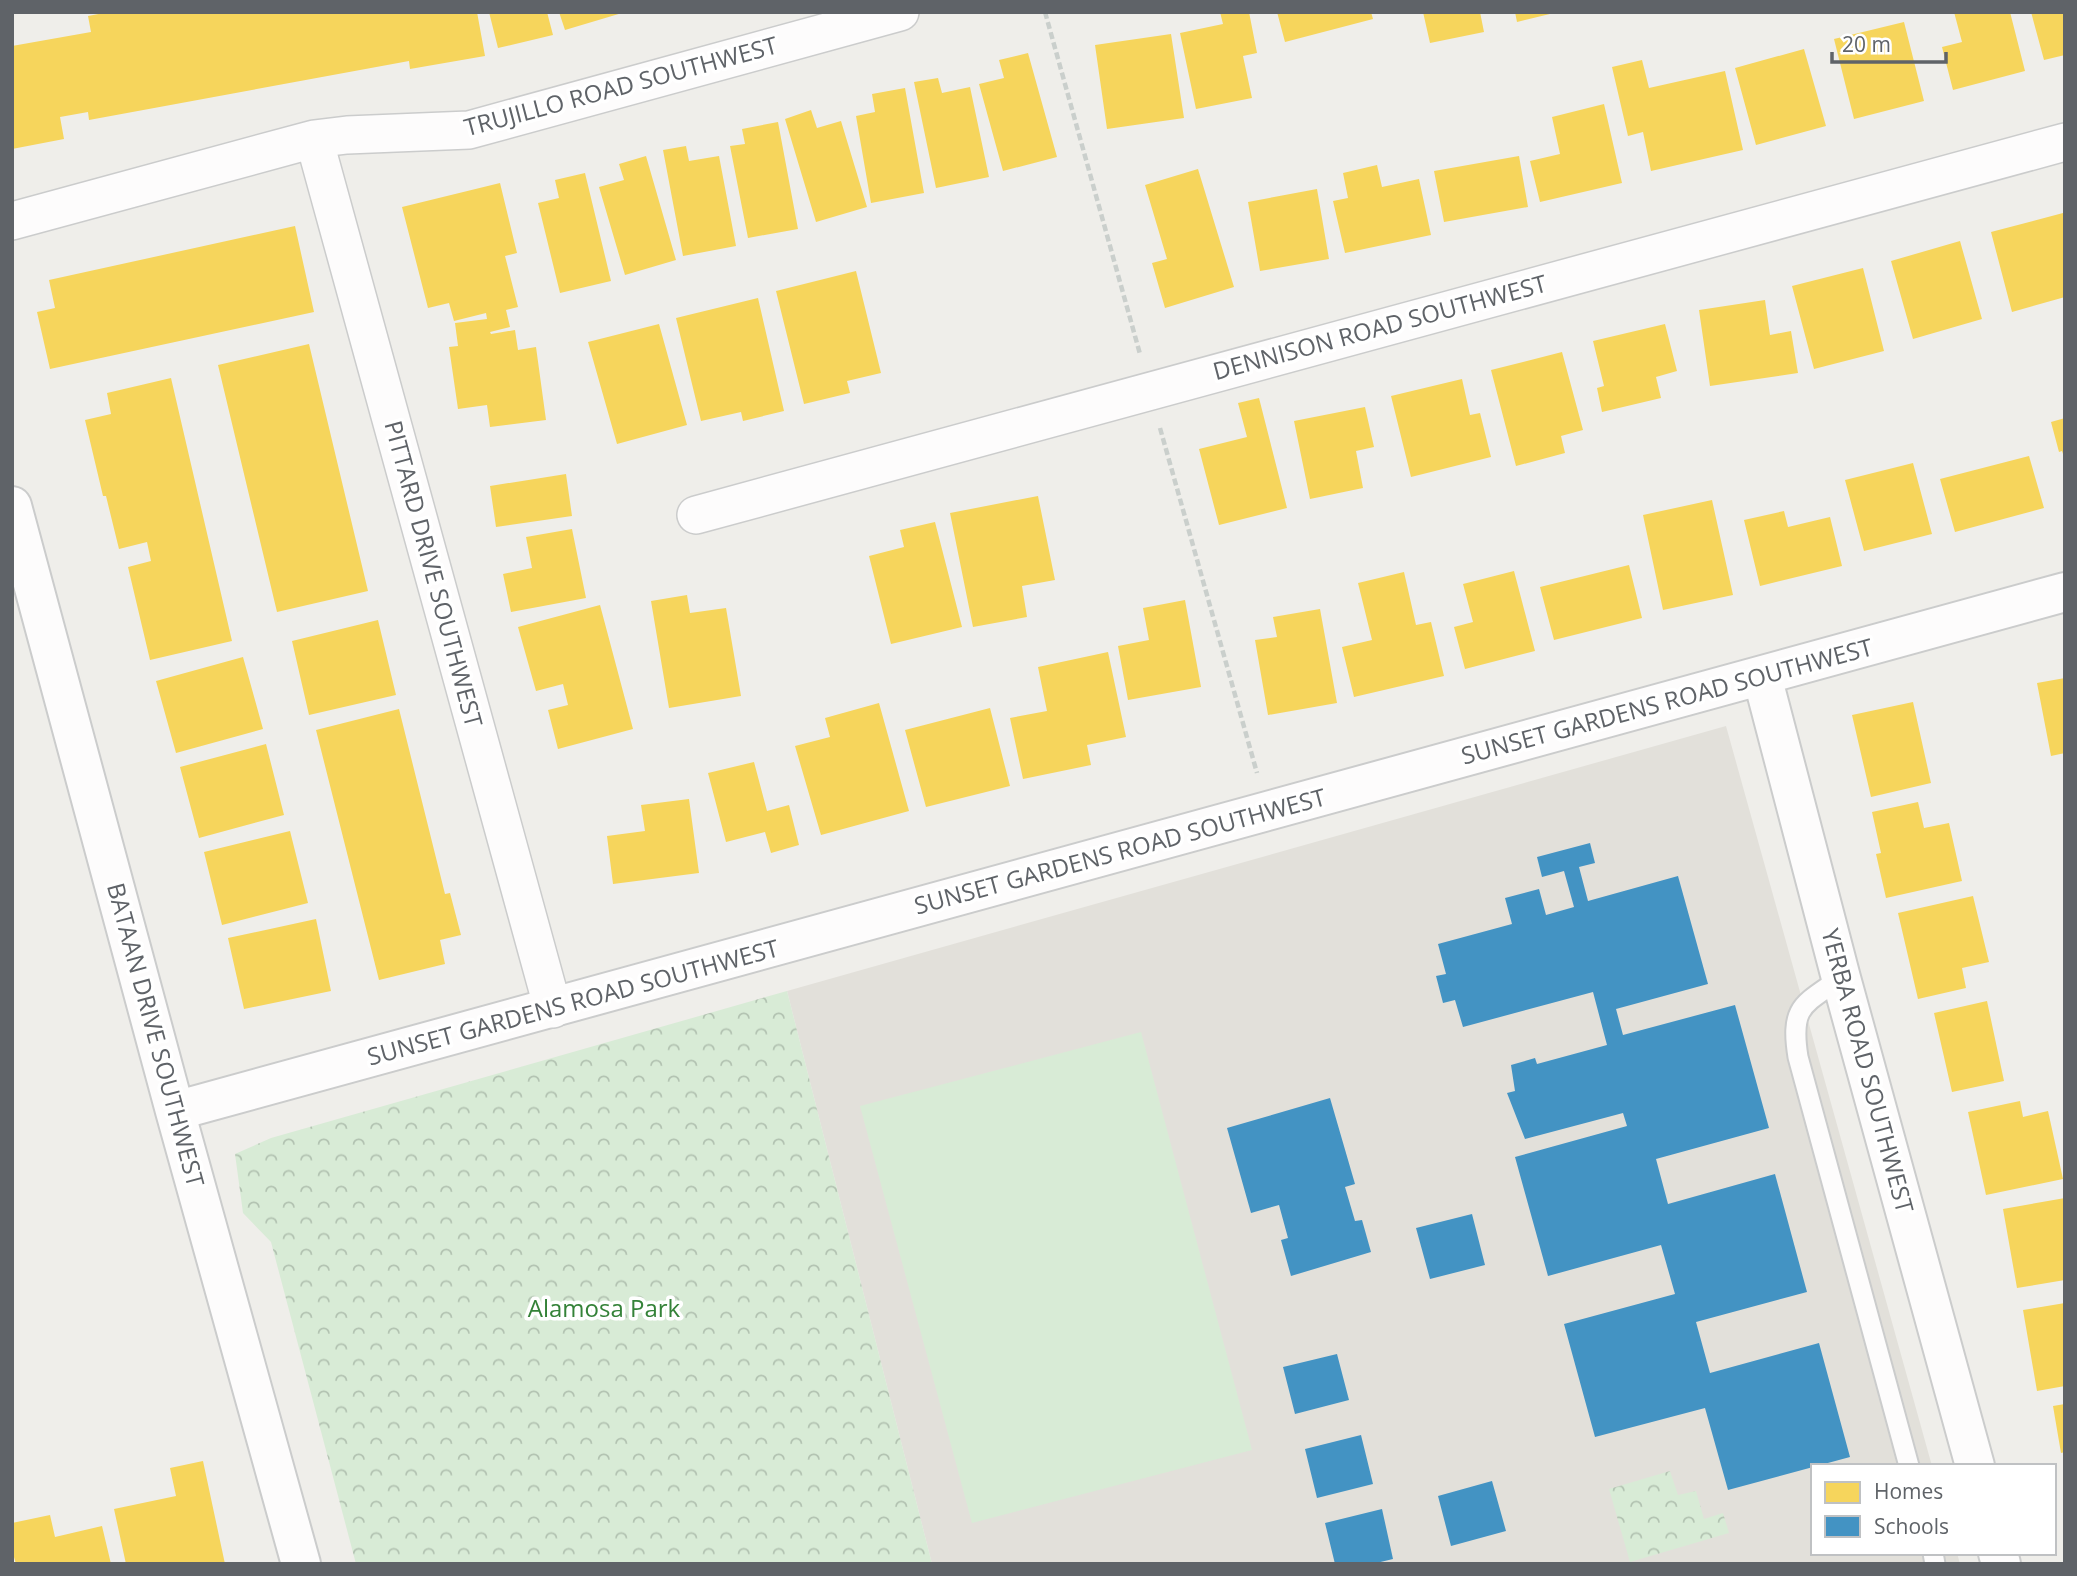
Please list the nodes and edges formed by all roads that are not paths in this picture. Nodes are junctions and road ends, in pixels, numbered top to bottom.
1 (900, 12) edge
2 (314, 139) junction
3 (2065, 142) edge
4 (12, 221) edge
5 (12, 506) edge
6 (696, 515) dead end
7 (2065, 592) edge
8 (1762, 676) junction
9 (1841, 978) junction
10 (553, 1009) junction
11 (175, 1111) junction
12 (1908, 1464) edge
13 (1974, 1464) edge
14 (301, 1564) edge

1 - 2 street, TRUJILLO ROAD SOUTHWEST
2 - 4 street, TRUJILLO ROAD SOUTHWEST
2 - 10 street, PITTARD DRIVE SOUTHWEST
3 - 6 street, DENNISON ROAD SOUTHWEST
5 - 11 street, BATAAN DRIVE SOUTHWEST
7 - 8 street, SUNSET GARDENS ROAD SOUTHWEST
8 - 9 street, YERBA ROAD SOUTHWEST
8 - 10 street, SUNSET GARDENS ROAD SOUTHWEST
9 - 12 lane
9 - 13 street, YERBA ROAD SOUTHWEST
10 - 11 street, SUNSET GARDENS ROAD SOUTHWEST
11 - 14 street, BATAAN DRIVE SOUTHWEST

